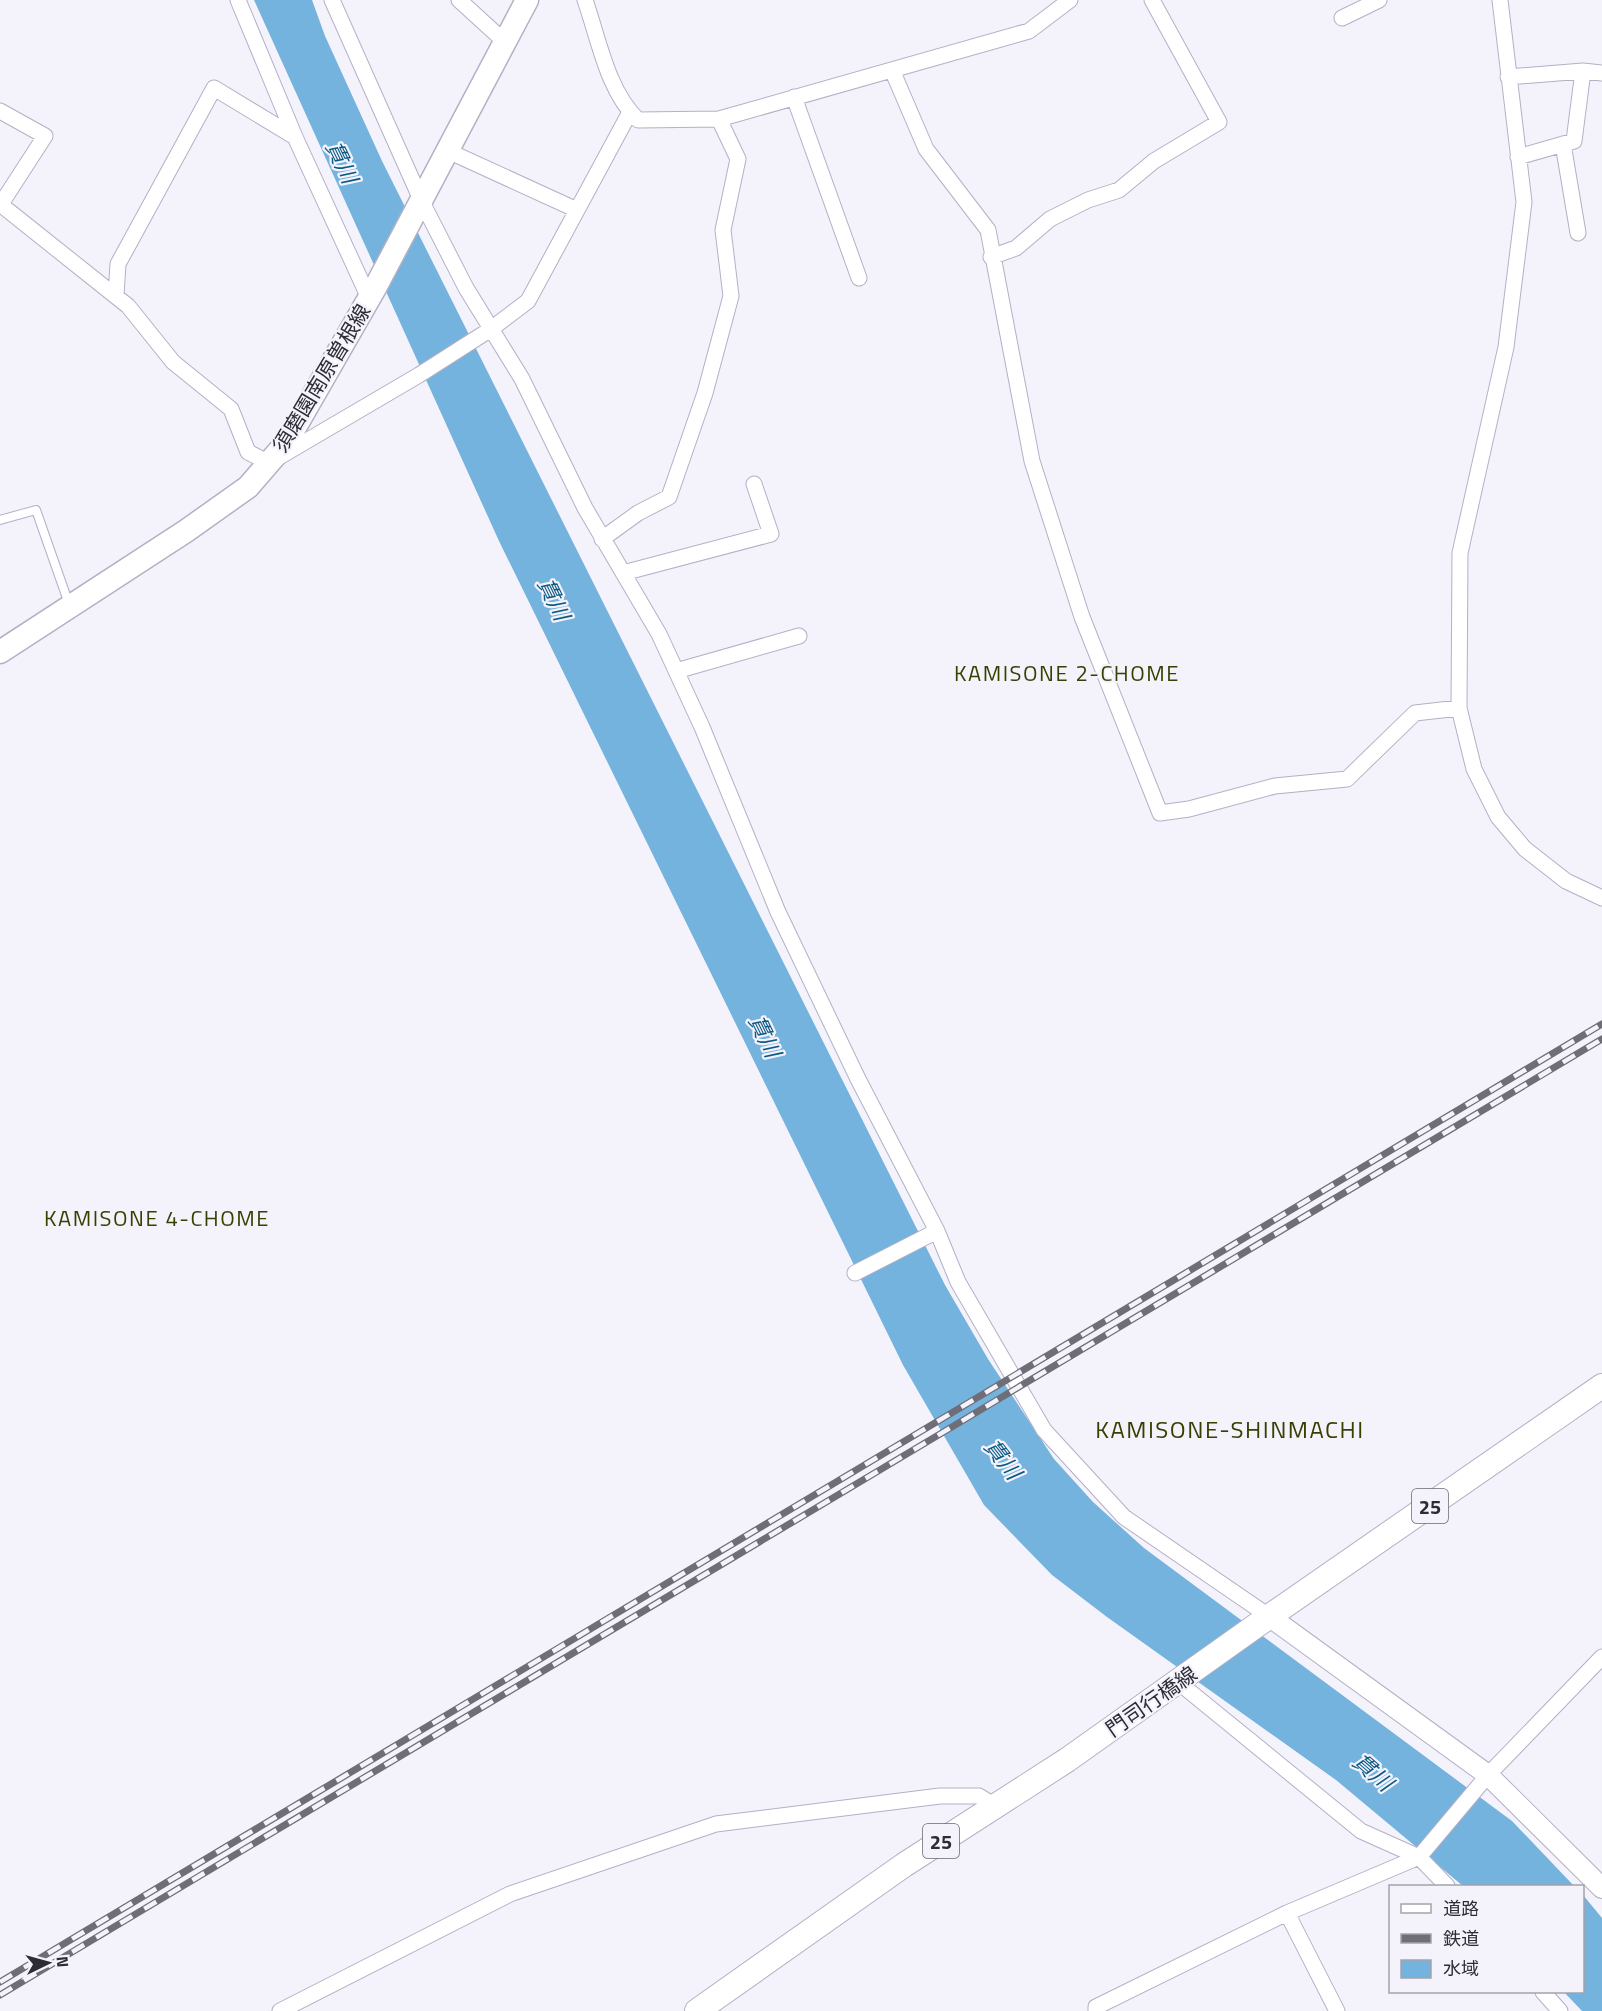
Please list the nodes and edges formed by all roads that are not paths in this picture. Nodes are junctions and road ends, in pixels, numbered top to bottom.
1 (238, 0) edge
2 (332, 0) edge
3 (459, 0) edge
4 (527, 0) edge
5 (585, 0) edge
6 (1070, 0) edge
7 (1152, 0) edge
8 (1379, 0) edge
9 (1500, 0) edge
10 (1342, 18) dead end
11 (505, 42) junction
12 (892, 70) junction
13 (1583, 71) junction
14 (1602, 73) edge
15 (1508, 77) junction
16 (794, 97) junction
17 (0, 111) edge
18 (630, 112) junction
19 (719, 119) junction
20 (295, 137) junction
21 (1563, 144) junction
22 (448, 151) junction
23 (1518, 157) junction
24 (0, 204) edge
25 (420, 205) junction
26 (577, 210) junction
27 (1578, 233) dead end
28 (991, 257) junction
29 (859, 278) dead end
30 (372, 293) junction
31 (116, 296) junction
32 (486, 332) junction
33 (269, 463) junction
34 (754, 484) dead end
35 (0, 520) edge
36 (602, 539) junction
37 (623, 573) junction
38 (70, 607) junction
39 (799, 636) dead end
40 (0, 652) edge
41 (676, 671) junction
42 (1459, 708) junction
43 (1602, 898) edge
44 (933, 1233) junction
45 (855, 1273) dead end
46 (1602, 1386) edge
47 (1263, 1621) junction
48 (1602, 1657) edge
49 (1182, 1678) junction
50 (1483, 1781) junction
51 (995, 1806) junction
52 (1419, 1857) junction
53 (1445, 1885) edge
54 (1602, 1888) edge
55 (1287, 1913) junction
56 (1544, 1993) edge
57 (280, 2011) edge
58 (697, 2011) edge
59 (1096, 2011) edge
60 (1337, 2011) edge
61 (1560, 2011) edge

1 - 20 street
2 - 25 street
3 - 11 street
4 - 11 main road, 須磨園南原曽根線
5 - 18 street
6 - 12 street
7 - 28 street
8 - 10 street
9 - 15 street
11 - 22 main road, 須磨園南原曽根線
12 - 16 street
12 - 28 street
13 - 14 street
13 - 15 street
13 - 21 street
15 - 23 street
16 - 19 street
16 - 29 street
17 - 24 street
18 - 19 street
18 - 26 street
19 - 36 street
20 - 30 street
20 - 31 street
21 - 23 street
21 - 27 street
22 - 25 main road, 須磨園南原曽根線
22 - 26 street
23 - 42 street
24 - 31 street
25 - 30 main road, 須磨園南原曽根線
25 - 32 street
26 - 32 street
28 - 42 street
30 - 33 main road, 須磨園南原曽根線
31 - 33 street
32 - 33 street
32 - 36 street
33 - 38 main road, 須磨園南原曽根線
34 - 37 street
35 - 38 lane
36 - 37 street
37 - 41 street
38 - 40 main road, 須磨園南原曽根線
39 - 41 street
41 - 44 street
42 - 43 street
44 - 45 street
44 - 47 street
46 - 47 main road, 門司行橋線 / 25
47 - 49 main road, 門司行橋線 / 25
47 - 50 street
48 - 50 street
49 - 51 main road, 門司行橋線 / 25
49 - 52 street
50 - 52 street
50 - 54 street
51 - 57 street
51 - 58 main road, 門司行橋線 / 25
52 - 53 street
52 - 55 street
55 - 59 street
55 - 60 street
56 - 61 street

